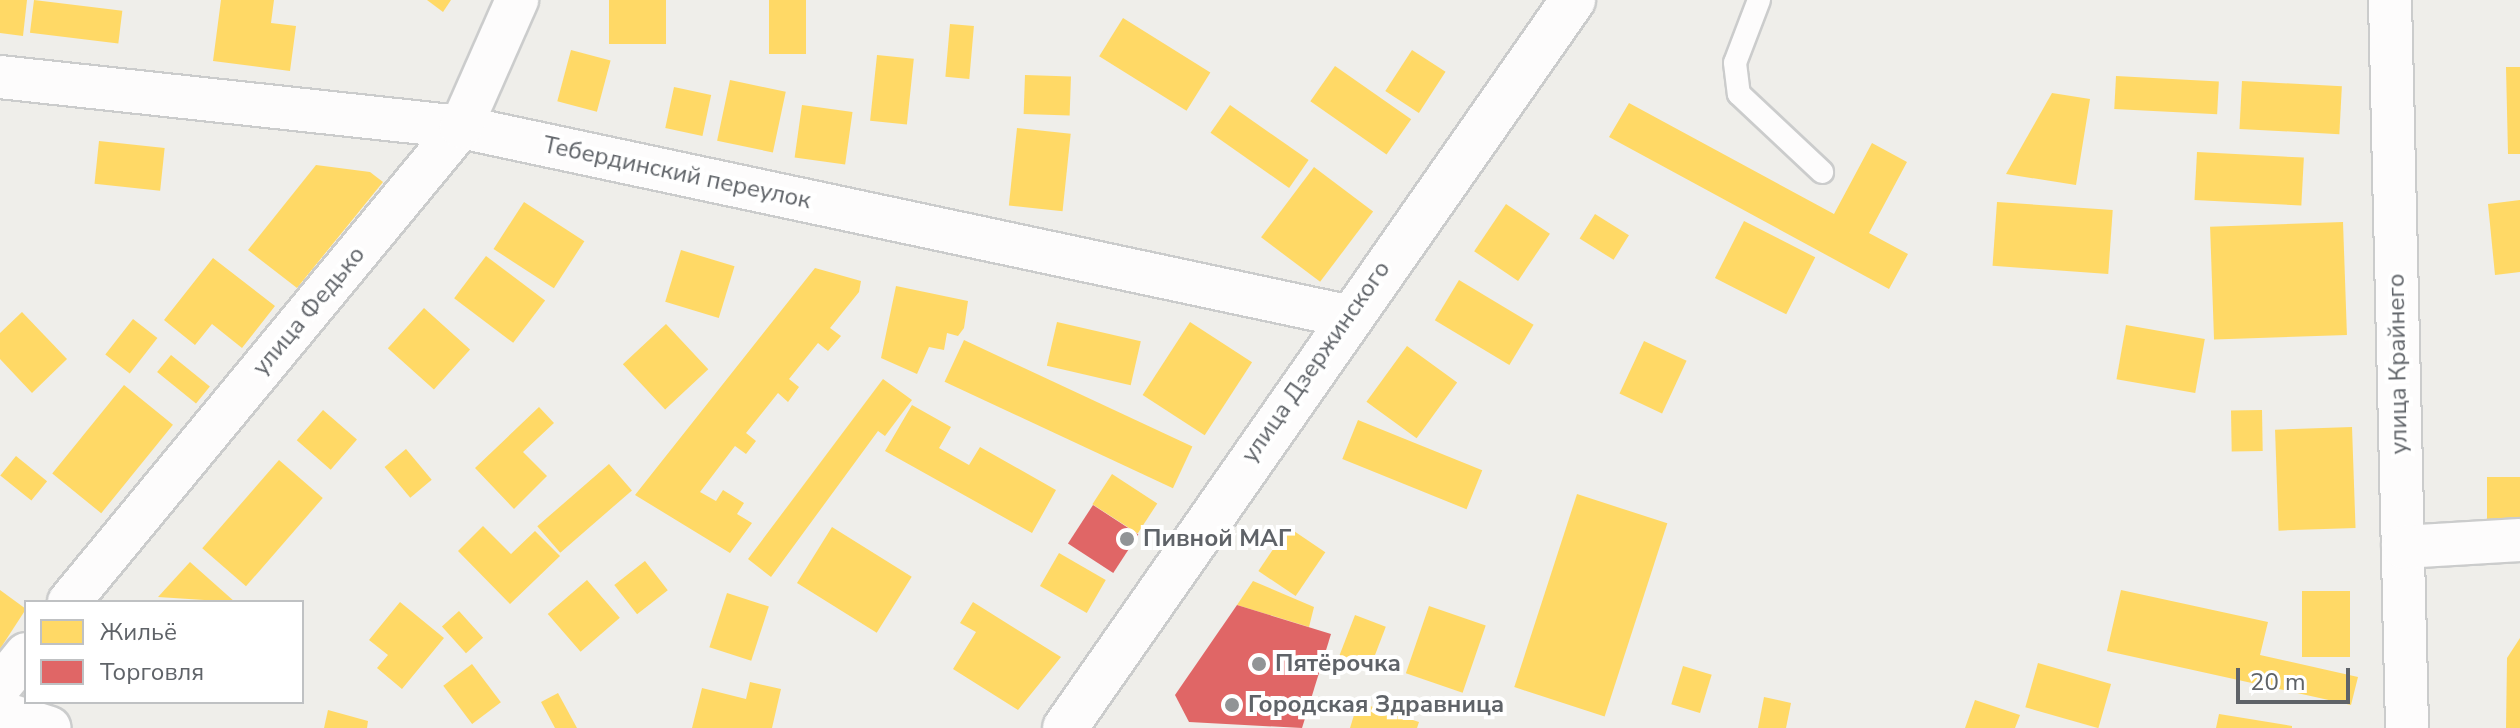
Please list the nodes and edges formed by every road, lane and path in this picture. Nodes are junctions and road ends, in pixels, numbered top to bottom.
1 (517, 0) edge
2 (1573, 0) edge
3 (1759, 0) edge
4 (2390, 0) edge
5 (0, 77) edge
6 (461, 127) junction
7 (1822, 172) dead end
8 (1346, 316) junction
9 (2520, 540) edge
10 (2403, 547) junction
11 (71, 600) edge
12 (24, 656) edge
13 (0, 686) edge
14 (0, 712) edge
15 (50, 728) edge
16 (1065, 728) edge
17 (2407, 728) edge

1 - 6 street, улица Федько
2 - 8 main road, улица Дзержинского
3 - 7 lane
4 - 10 street, улица Крайнего
5 - 6 street, Тебердинский переулок
6 - 8 street, Тебердинский переулок
6 - 11 street, улица Федько
8 - 16 main road, улица Дзержинского
9 - 10 street
10 - 17 street, улица Крайнего
12 - 13 street
14 - 15 street

